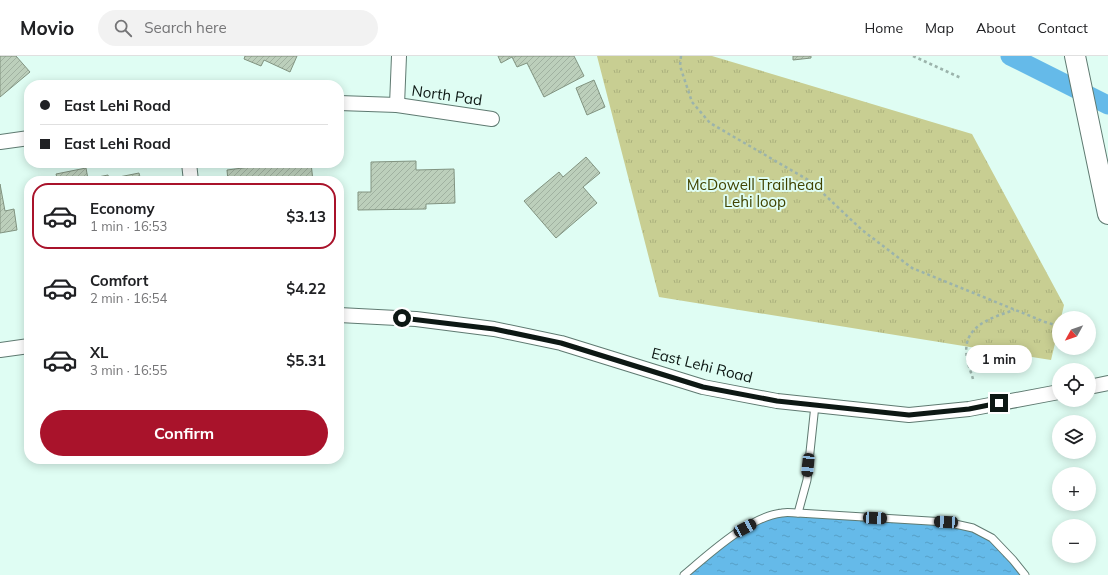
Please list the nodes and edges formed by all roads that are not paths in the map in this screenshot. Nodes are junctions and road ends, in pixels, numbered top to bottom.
1 (400, 56) edge
2 (1074, 56) edge
3 (344, 103) edge
4 (397, 106) junction
5 (492, 119) dead end
6 (24, 139) edge
7 (0, 142) edge
8 (1108, 214) edge
9 (344, 315) edge
10 (24, 347) edge
11 (0, 350) edge
12 (1108, 384) edge
13 (1096, 386) edge
14 (1052, 393) edge
15 (815, 405) junction
16 (798, 513) junction
17 (684, 575) edge
18 (1025, 575) edge

1 - 4 street, North Pad
2 - 8 main road
3 - 4 street, North Pad
4 - 5 street, North Pad
6 - 7 street
9 - 15 street, East Lehi Road
10 - 11 street
12 - 13 street
14 - 15 street, East Lehi Road
15 - 16 lane
16 - 17 lane
16 - 18 lane

